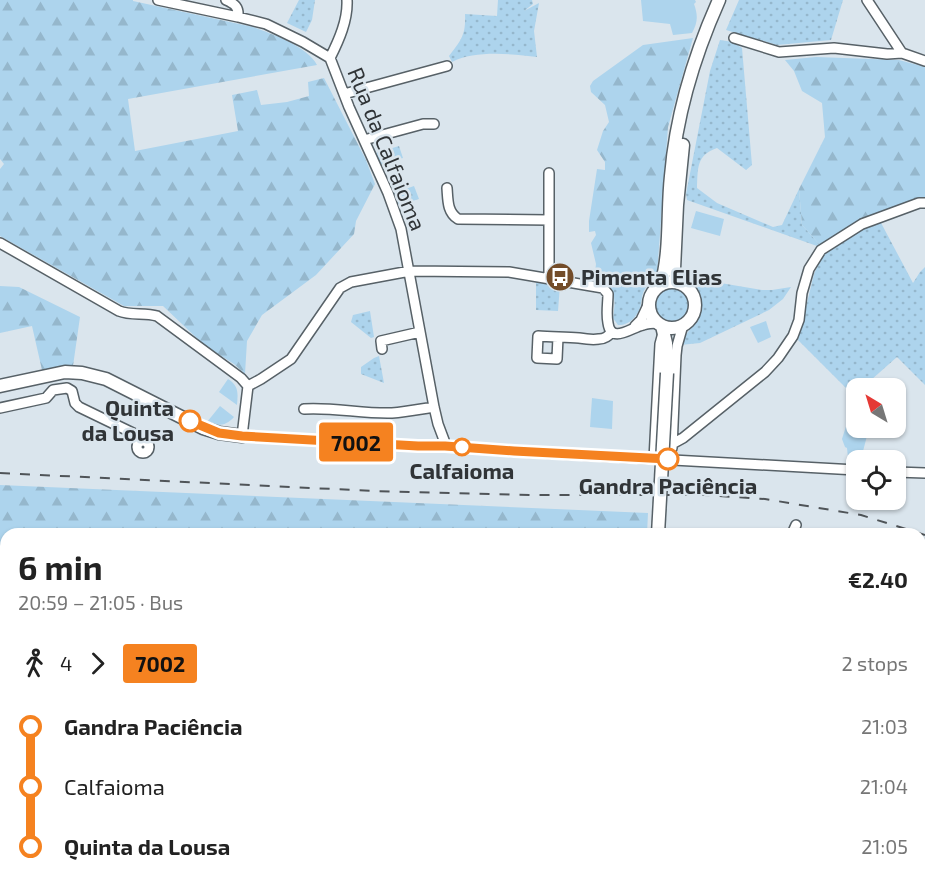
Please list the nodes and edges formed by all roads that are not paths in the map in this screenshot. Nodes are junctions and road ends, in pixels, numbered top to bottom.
1 (158, 0) edge
2 (226, 0) edge
3 (347, 0) edge
4 (719, 0) edge
5 (728, 0) edge
6 (867, 0) edge
7 (238, 17) junction
8 (734, 38) dead end
9 (902, 53) junction
10 (330, 58) junction
11 (925, 61) edge
12 (447, 66) dead end
13 (344, 94) junction
14 (434, 124) dead end
15 (364, 140) junction
16 (549, 172) dead end
17 (447, 188) dead end
18 (925, 203) edge
19 (549, 220) junction
20 (0, 243) edge
21 (410, 271) junction
22 (549, 279) junction
23 (678, 284) junction
24 (661, 285) junction
25 (649, 303) junction
26 (681, 326) junction
27 (661, 327) junction
28 (633, 328) junction
29 (420, 332) junction
30 (612, 332) junction
31 (558, 337) dead end
32 (382, 349) dead end
33 (668, 369) junction
34 (0, 386) edge
35 (248, 386) junction
36 (434, 406) junction
37 (0, 408) edge
38 (304, 409) dead end
39 (242, 436) junction
40 (142, 441) dead end
41 (672, 444) junction
42 (440, 445) junction
43 (654, 459) junction
44 (671, 459) junction
45 (846, 469) edge
46 (906, 472) edge
47 (925, 473) edge
48 (658, 528) edge

1 - 7 street, Rua da Calfaioma
2 - 7 street
3 - 10 street
4 - 24 main road
5 - 23 main road
6 - 9 street
7 - 10 street, Rua da Calfaioma
8 - 9 street
9 - 11 street
10 - 13 street, Rua da Calfaioma
12 - 13 street
13 - 15 street, Rua da Calfaioma
14 - 15 street
15 - 21 street, Rua da Calfaioma
16 - 19 street
17 - 19 street
18 - 41 street
19 - 22 street
20 - 35 street
21 - 22 street
21 - 29 street, Rua da Calfaioma
21 - 35 street
22 - 30 street
23 - 24 main road
23 - 26 main road
24 - 25 main road
25 - 27 main road
25 - 28 street
26 - 27 main road
26 - 33 main road
26 - 41 street
27 - 28 street
27 - 33 main road
27 - 43 street
28 - 30 street
29 - 32 street
29 - 36 street, Rua da Calfaioma
30 - 31 street
33 - 48 main road, bridge
34 - 39 main road
35 - 39 street
36 - 38 street
36 - 42 street, Rua da Calfaioma
37 - 40 street
39 - 42 street
41 - 44 street
42 - 43 street
43 - 44 street
44 - 45 street
46 - 47 street

